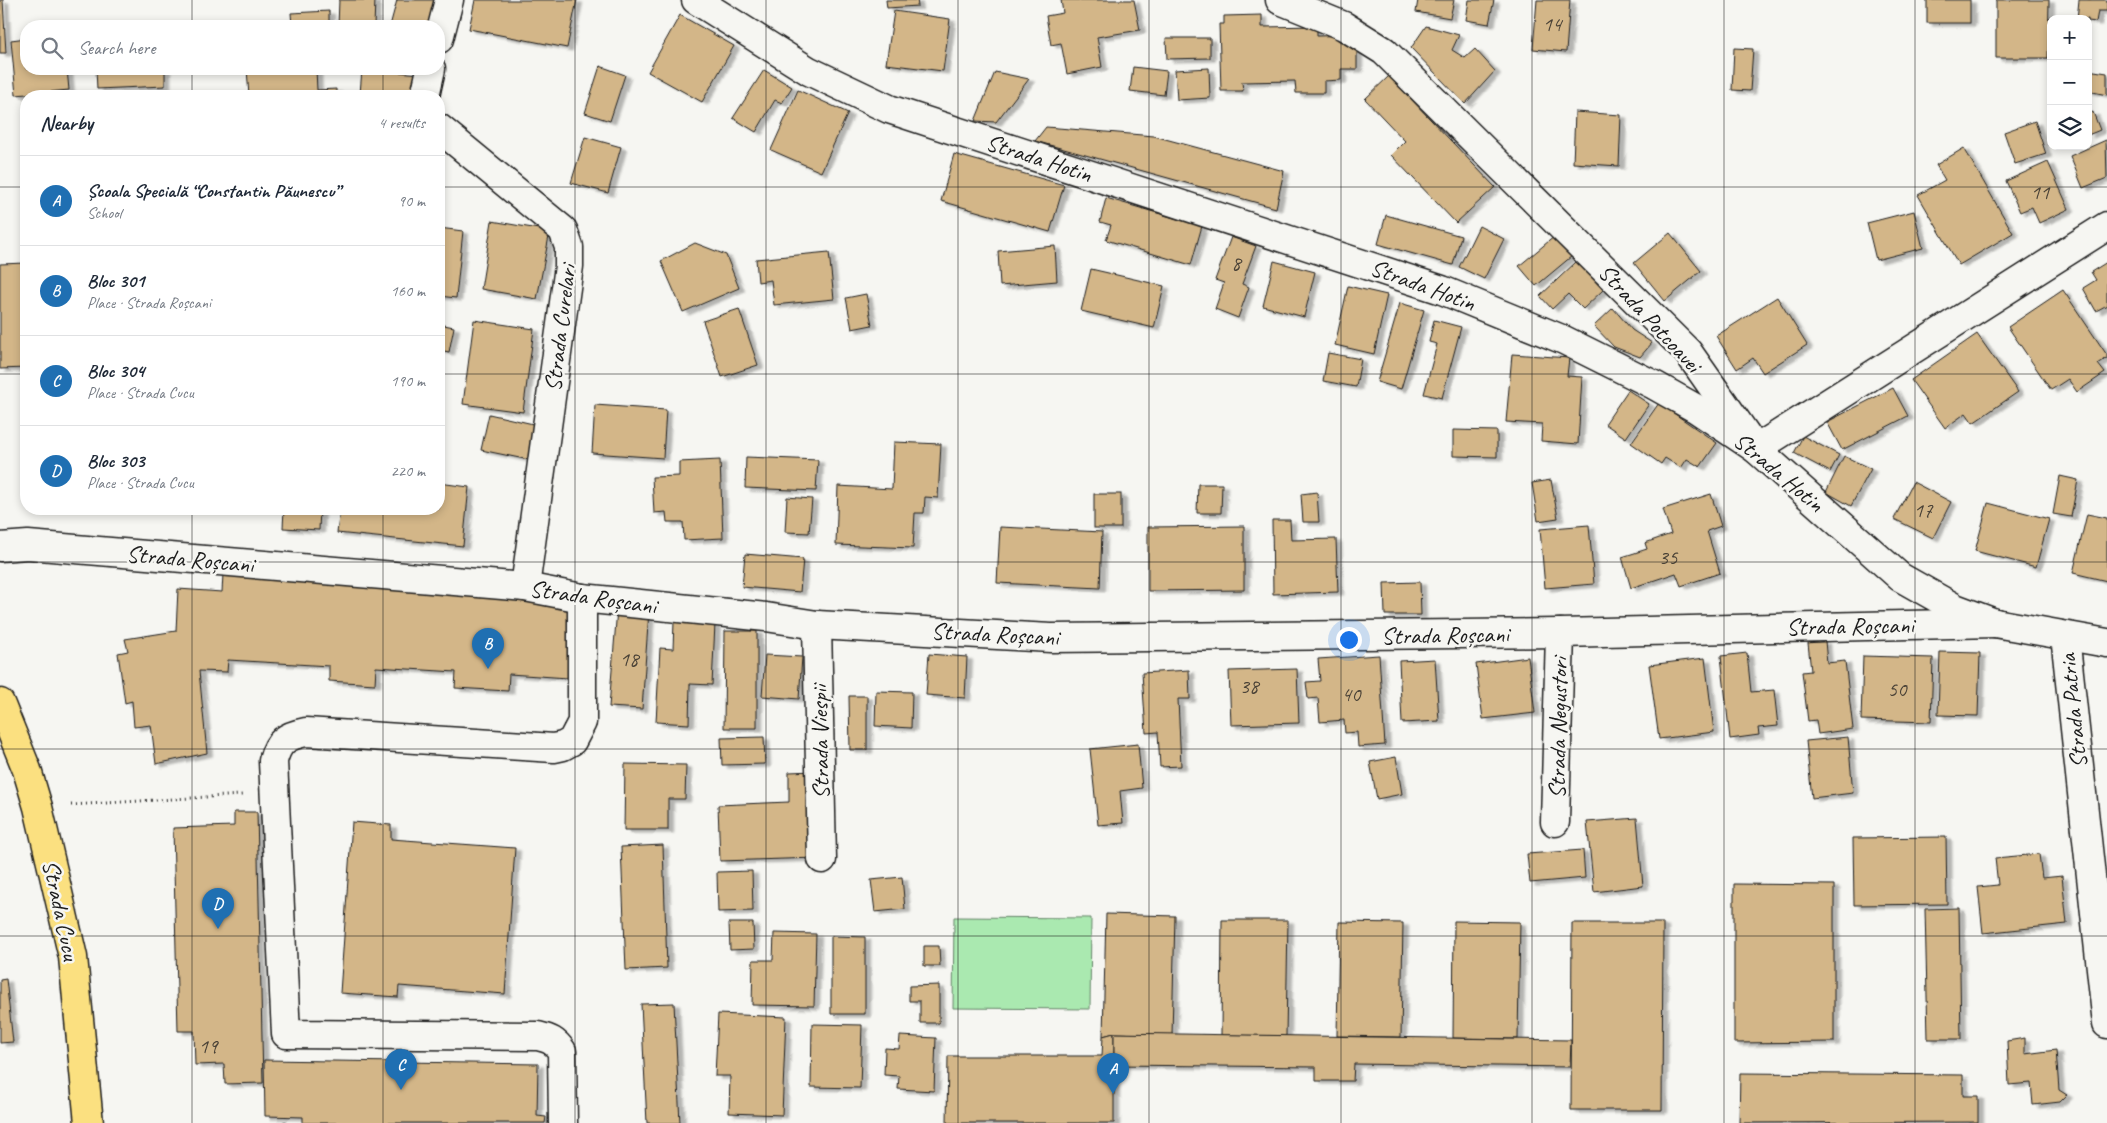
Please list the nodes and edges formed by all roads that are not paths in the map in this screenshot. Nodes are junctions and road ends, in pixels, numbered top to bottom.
1 (449, 0) edge
2 (696, 0) edge
3 (1280, 0) edge
4 (444, 20) edge
5 (430, 75) edge
6 (426, 90) edge
7 (445, 133) edge
8 (2107, 226) edge
9 (1756, 448) junction
10 (0, 548) edge
11 (525, 587) junction
12 (582, 598) junction
13 (1995, 622) junction
14 (817, 625) junction
15 (1560, 633) junction
16 (2065, 636) junction
17 (2107, 643) edge
18 (0, 703) edge
19 (1555, 822) dead end
20 (822, 859) dead end
21 (2107, 1024) edge
22 (89, 1123) edge
23 (563, 1123) edge

1 - 4 street
2 - 9 street, Strada Hotin
3 - 9 street, Strada Potcoavei
5 - 6 street
7 - 11 street, Strada Curelari
8 - 9 street
9 - 13 street, Strada Hotin
10 - 11 street, Strada Roșcani
11 - 12 street, Strada Roșcani
12 - 14 street, Strada Roșcani
12 - 23 street
13 - 15 street, Strada Roșcani
13 - 16 street, Strada Hotin
14 - 15 street, Strada Roșcani
14 - 20 street, Strada Viespii
15 - 19 street, Strada Negustori
16 - 17 street, Strada Hotin
16 - 21 street, Strada Patria
18 - 22 main road, Strada Cucu

